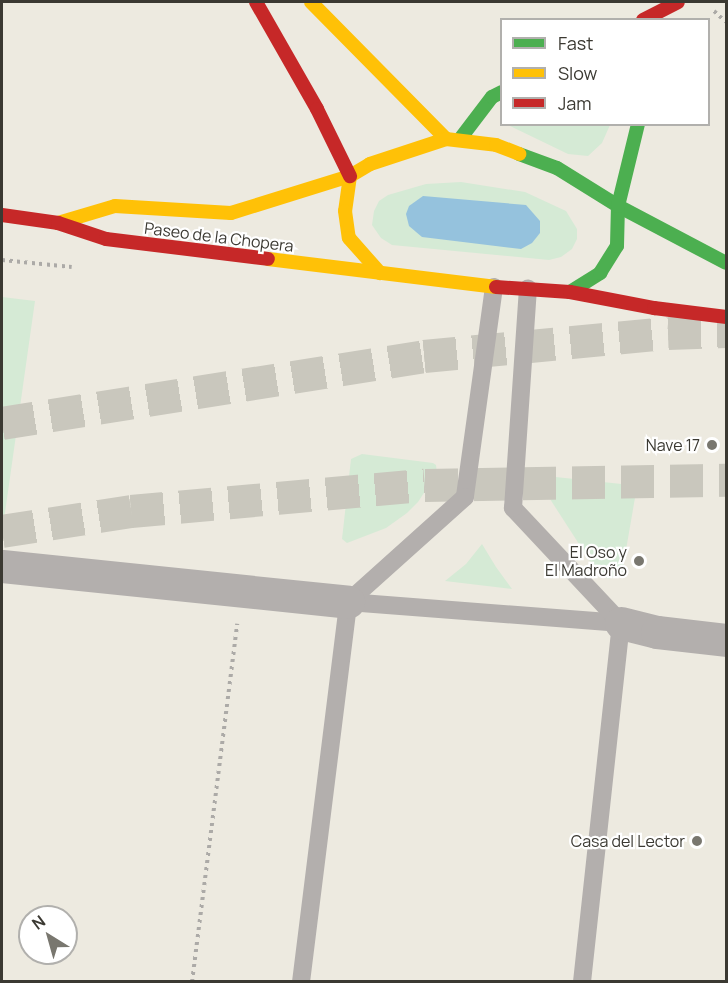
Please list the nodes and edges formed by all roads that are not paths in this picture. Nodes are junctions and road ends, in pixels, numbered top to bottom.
1 (256, 2) edge
2 (311, 2) edge
3 (686, 4) edge
4 (648, 18) edge
5 (500, 93) edge
6 (638, 126) edge
7 (453, 139) junction
8 (350, 176) junction
9 (618, 206) junction
10 (2, 215) edge
11 (58, 223) junction
12 (726, 263) edge
13 (380, 273) junction
14 (494, 287) junction
15 (528, 289) junction
16 (570, 292) junction
17 (726, 317) edge
18 (2, 566) edge
19 (348, 602) junction
20 (621, 623) junction
21 (726, 640) edge
22 (301, 981) edge
23 (582, 981) edge

1 - 8 street
2 - 7 street
3 - 4 street
5 - 7 street
6 - 9 street
7 - 8 street, Paseo de la Chopera
7 - 9 street
8 - 11 street, Paseo de la Chopera
8 - 13 street
9 - 12 street
9 - 16 street
10 - 11 street, Paseo de la Chopera
11 - 13 street, Paseo de la Chopera
13 - 14 street, Paseo de la Chopera
14 - 15 street, Paseo de la Chopera
14 - 19 lane
15 - 16 street, Paseo de la Chopera
15 - 20 lane
16 - 17 street
18 - 19 street
19 - 20 lane
19 - 22 lane
20 - 21 street
20 - 23 lane

